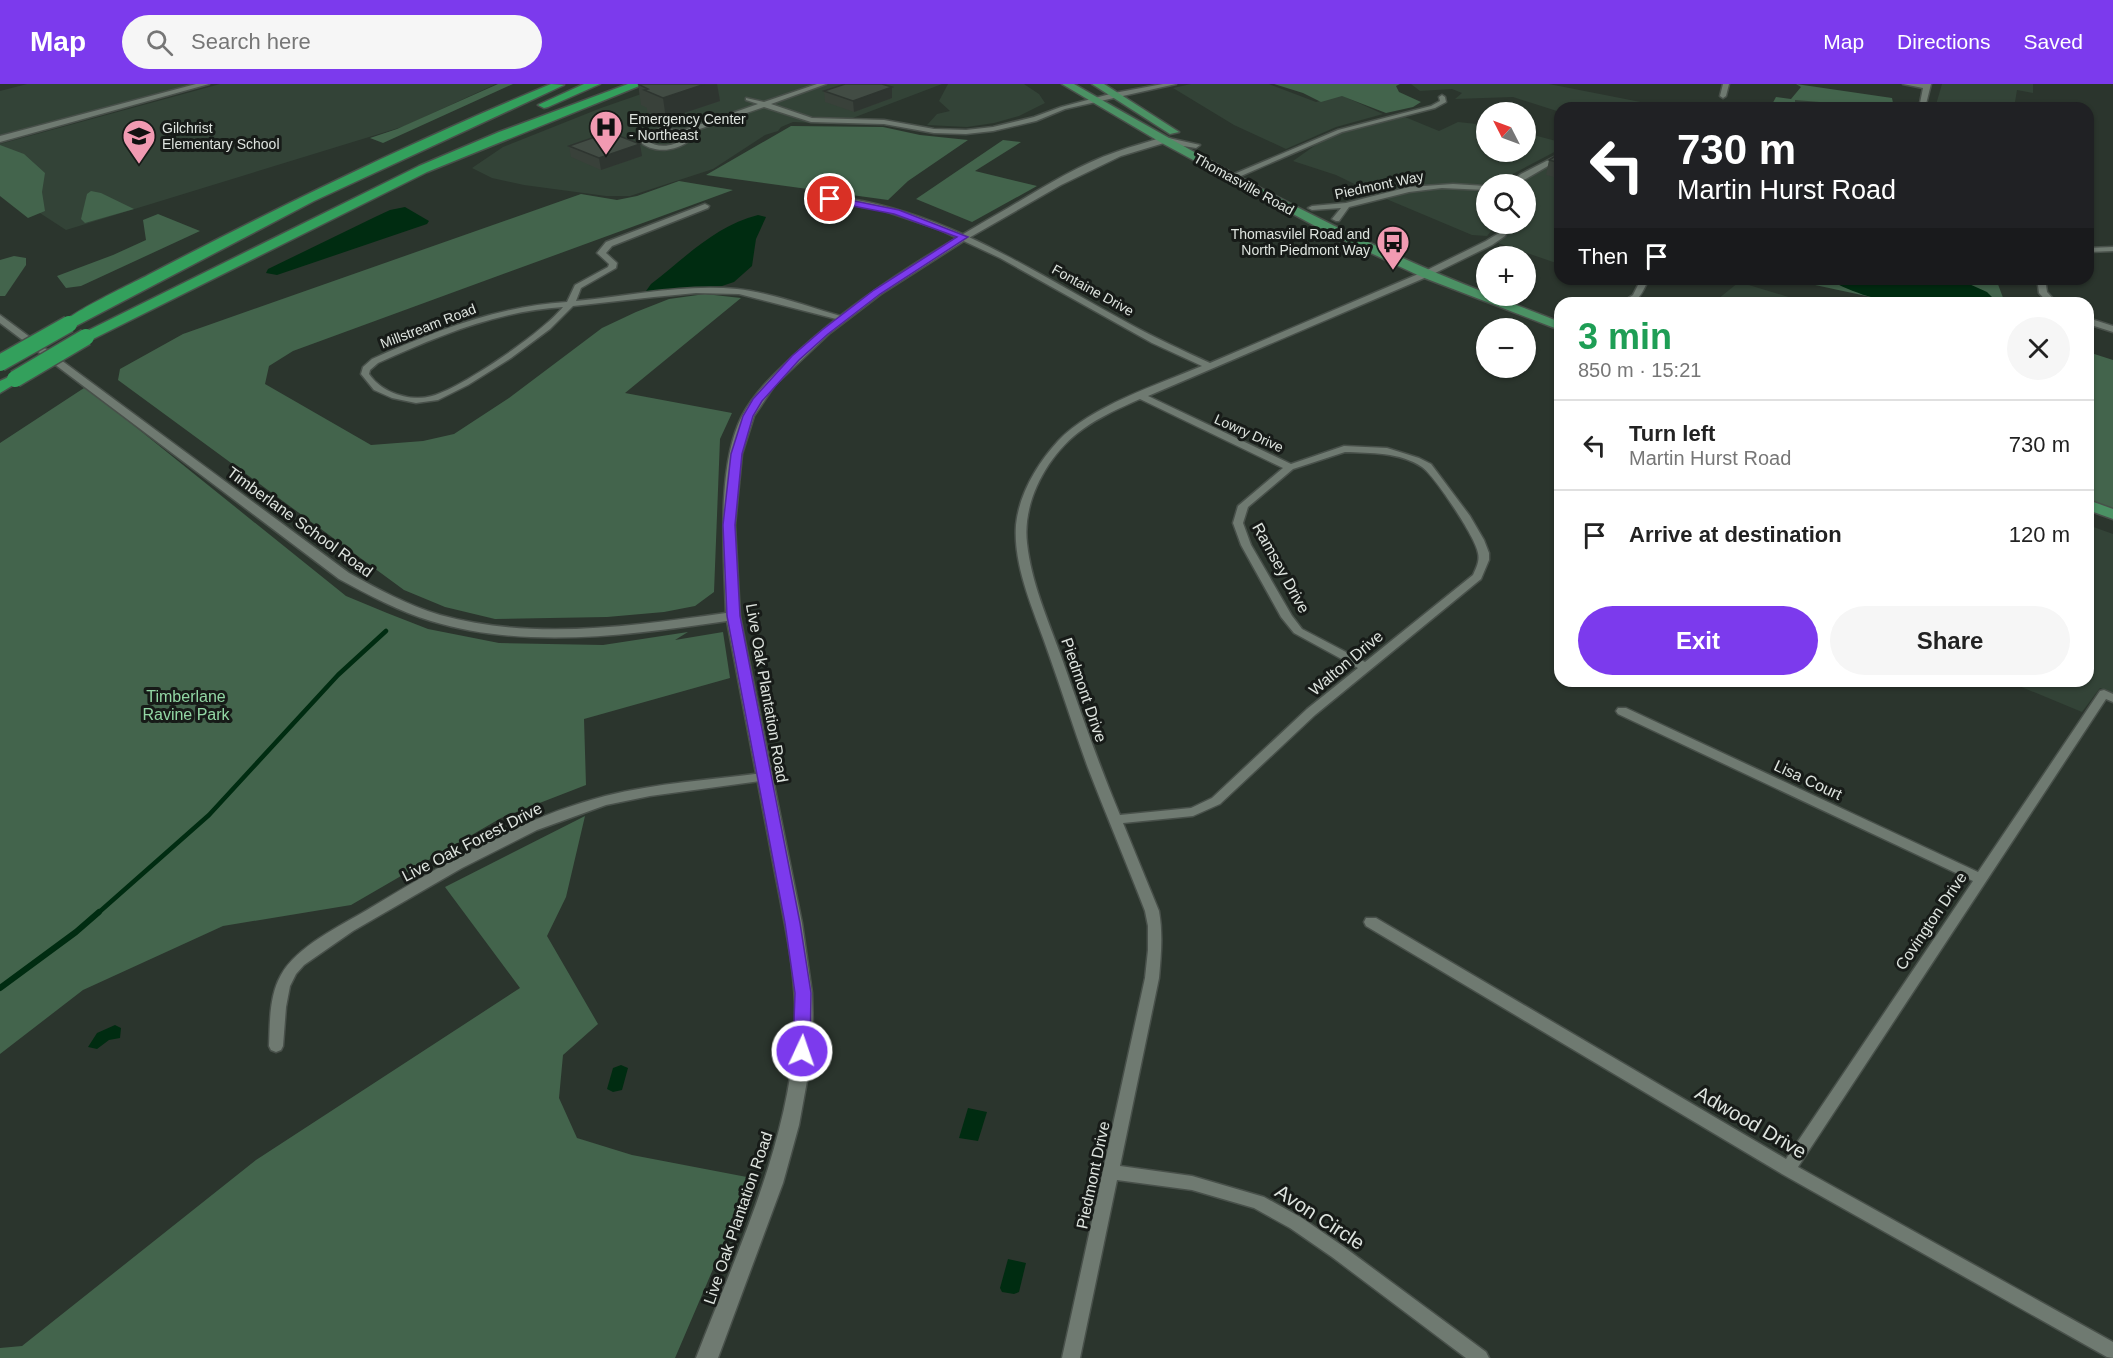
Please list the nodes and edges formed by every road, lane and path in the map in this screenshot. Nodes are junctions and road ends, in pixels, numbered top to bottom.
1 (205, 84) edge
2 (538, 84) edge
3 (561, 84) edge
4 (594, 84) edge
5 (638, 84) edge
6 (823, 84) edge
7 (1067, 84) edge
8 (1097, 84) edge
9 (1152, 84) edge
10 (1173, 84) edge
11 (1726, 84) edge
12 (1906, 84) edge
13 (1928, 86) edge
14 (1112, 93) junction
15 (1723, 96) dead end
16 (1442, 97) dead end
17 (1091, 98) junction
18 (748, 99) dead end
19 (1924, 102) edge
20 (764, 104) junction
21 (684, 132) junction
22 (1166, 134) junction
23 (0, 140) edge
24 (1554, 159) edge
25 (1528, 174) edge
26 (1242, 177) junction
27 (1476, 187) edge
28 (809, 196) dead end
29 (705, 206) dead end
30 (1346, 207) junction
31 (1312, 208) junction
32 (1336, 219) junction
33 (1319, 225) junction
34 (1500, 234) edge
35 (964, 237) junction
36 (2113, 249) edge
37 (2094, 250) edge
38 (1438, 267) junction
39 (1426, 274) junction
40 (1476, 282) edge
41 (128, 291) junction
42 (570, 304) junction
43 (1536, 306) edge
44 (1554, 313) edge
45 (0, 318) edge
46 (841, 319) junction
47 (2094, 323) edge
48 (1554, 324) edge
49 (2113, 329) edge
50 (86, 337) junction
51 (0, 363) edge
52 (1209, 366) junction
53 (0, 388) edge
54 (1140, 396) junction
55 (1420, 462) joint
56 (1290, 467) junction
57 (2094, 507) edge
58 (2113, 514) edge
59 (2094, 520) edge
60 (2113, 527) edge
61 (733, 616) junction
62 (1366, 667) junction
63 (2109, 696) edge
64 (1622, 711) dead end
65 (763, 777) junction
66 (1114, 820) junction
67 (1981, 879) junction
68 (1371, 922) dead end
69 (276, 1046) dead end
70 (1788, 1169) junction
71 (1111, 1172) junction
72 (2113, 1351) edge
73 (707, 1358) edge
74 (1071, 1358) edge
75 (1480, 1358) edge

1 - 23 street
2 - 41 highway
3 - 41 highway
4 - 50 highway
5 - 50 highway
6 - 20 street
7 - 17 main road, Thomasville Road
8 - 14 main road, Thomasville Road
9 - 14 street
10 - 14 street
11 - 15 street
12 - 13 street
13 - 19 street
14 - 17 street
14 - 22 main road, Thomasville Road
16 - 26 street
17 - 20 street
17 - 22 main road, Thomasville Road
18 - 20 street
20 - 21 street
21 - 21 street
22 - 26 main road, Thomasville Road
22 - 26 main road, Thomasville Road
22 - 35 street, Live Oak Plantation Road
24 - 25 street
26 - 31 main road, Thomasville Road
26 - 33 main road, Thomasville Road
27 - 30 street, Piedmont Way
28 - 35 street, Fontaine Drive
29 - 42 street, Millstream Road
30 - 31 street, Piedmont Way
30 - 32 street
31 - 32 main road, Thomasville Road
32 - 33 main road
32 - 38 main road, Thomasville Road
33 - 39 main road, Thomasville Road
34 - 38 street, Piedmont Drive
35 - 46 street, Live Oak Plantation Road
35 - 52 street, Fontaine Drive
36 - 37 street
38 - 39 street, Piedmont Drive
38 - 40 main road, Thomasville Road
39 - 48 main road, Thomasville Road
39 - 52 street, Piedmont Drive
41 - 51 highway, bridge
42 - 42 street, Millstream Road
42 - 46 street, Millstream Road
43 - 44 main road
45 - 61 street, Timberlane School Road
46 - 61 street, Live Oak Plantation Road
47 - 49 street
50 - 53 highway, bridge
52 - 54 street, Piedmont Drive
54 - 56 street, Lowry Drive
54 - 66 street, Piedmont Drive
55 - 56 street, Lowry Drive
55 - 62 street, Walton Drive
56 - 62 street, Ramsey Drive
57 - 58 main road
59 - 60 main road
61 - 65 street, Live Oak Plantation Road
62 - 66 street, Walton Drive
63 - 67 street, Covington Drive
64 - 67 street, Lisa Court
65 - 69 street, Live Oak Forest Drive
65 - 73 street, Live Oak Plantation Road
66 - 71 street, Piedmont Drive
67 - 70 street, Covington Drive
68 - 70 street, Adwood Drive
70 - 72 street, Adwood Drive
71 - 74 street, Piedmont Drive
71 - 75 street, Avon Circle

